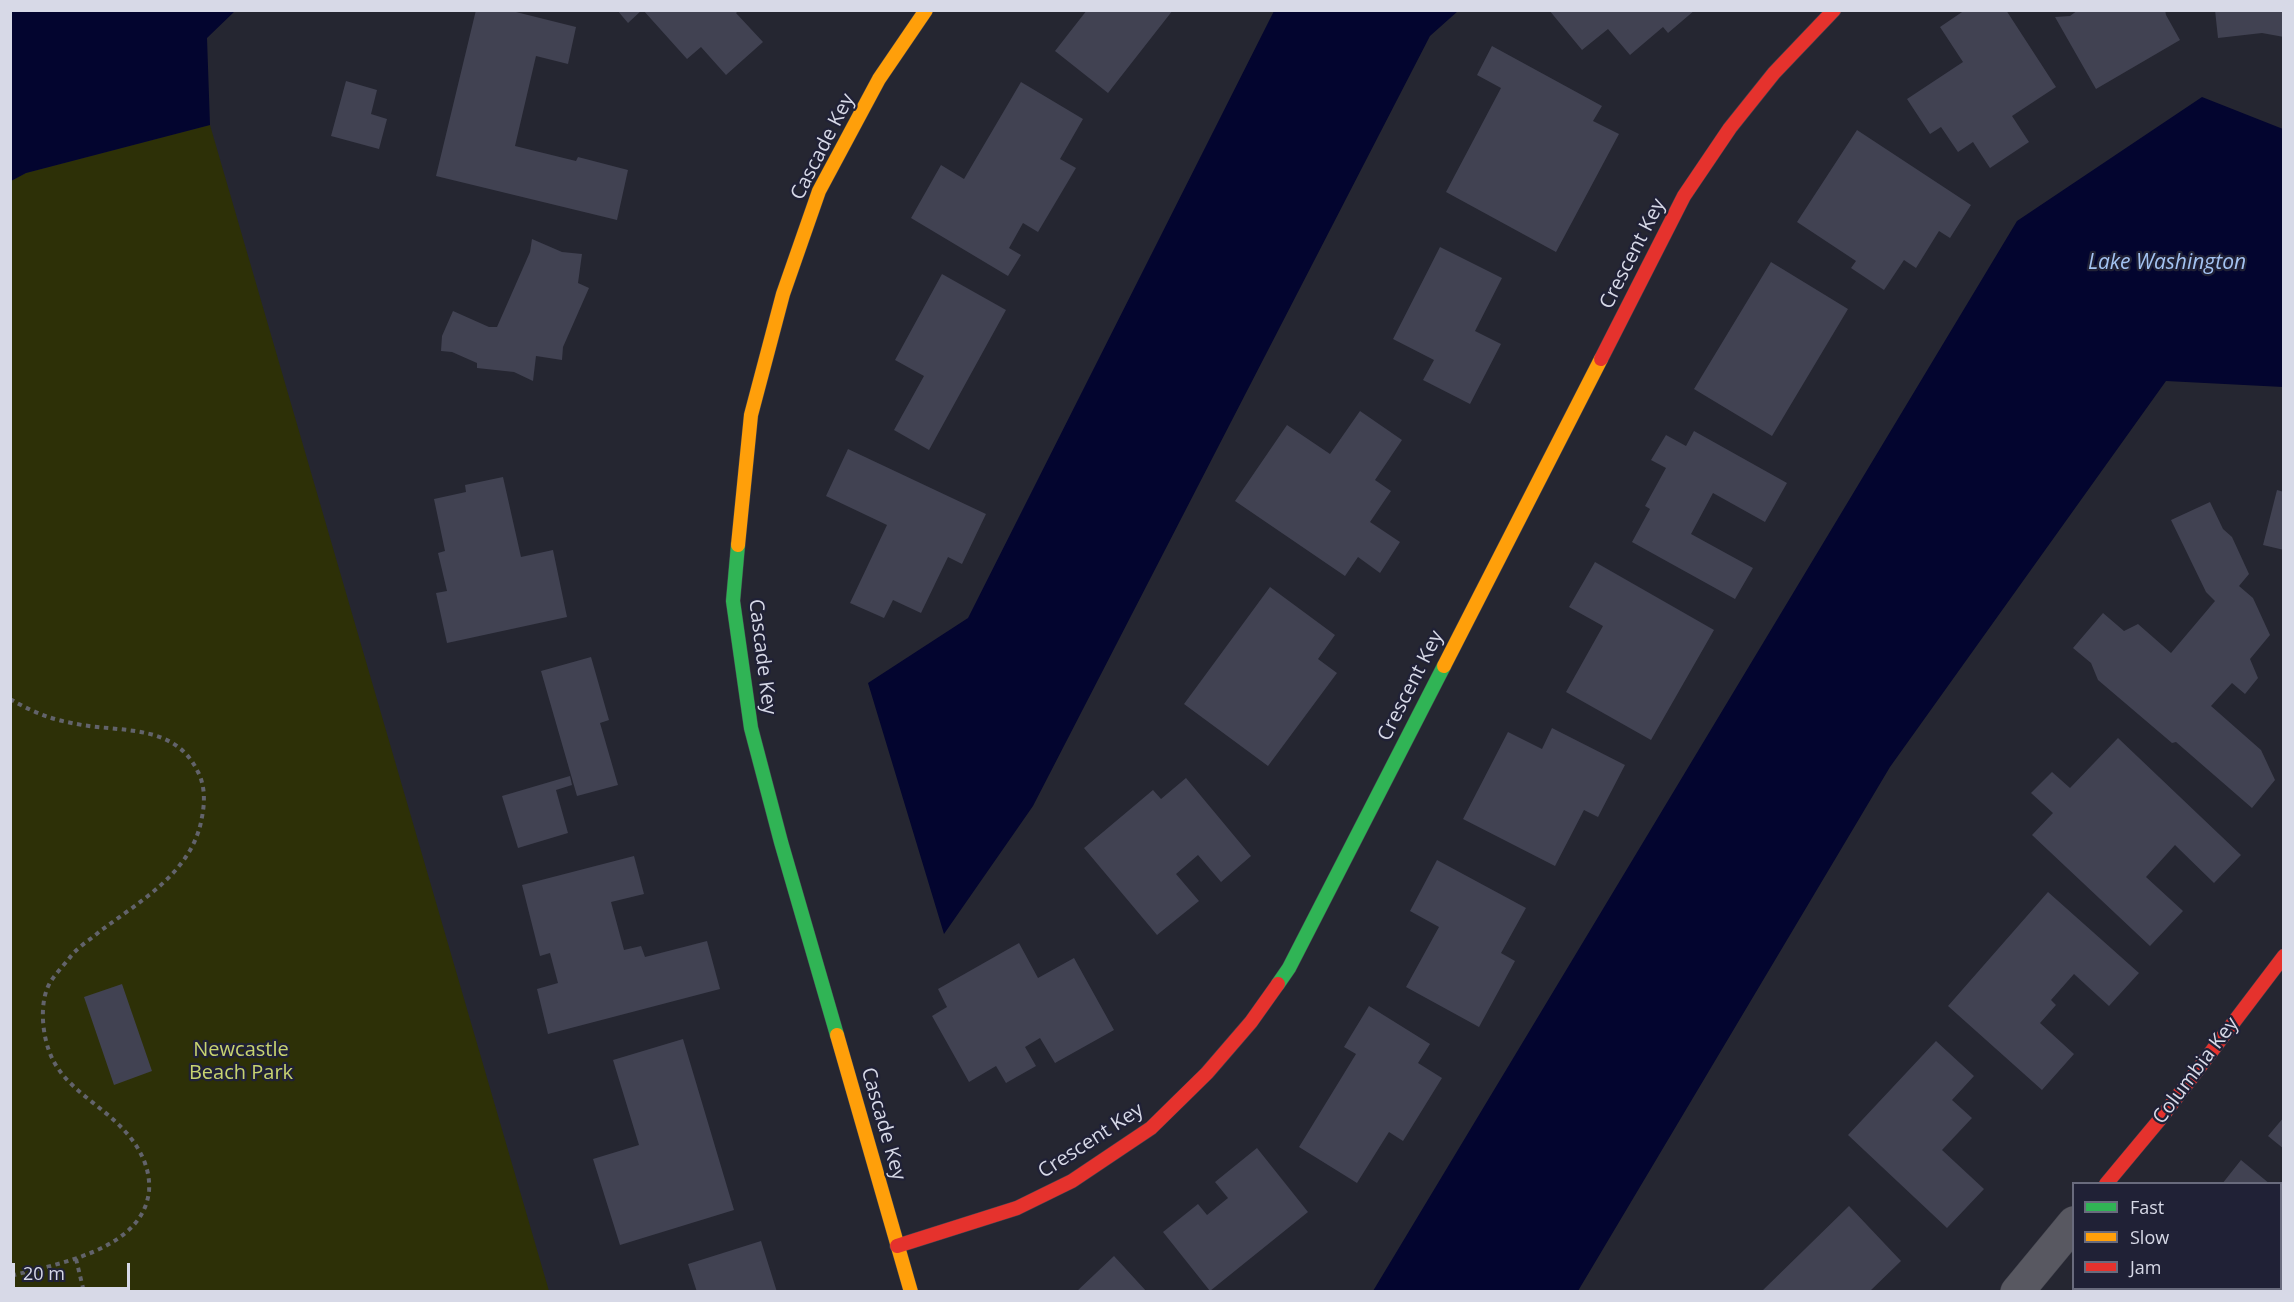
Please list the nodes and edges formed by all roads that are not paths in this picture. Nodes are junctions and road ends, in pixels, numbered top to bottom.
1 (926, 10) edge
2 (1834, 10) edge
3 (2283, 956) edge
4 (2108, 1182) edge
5 (2072, 1224) edge
6 (897, 1246) junction
7 (910, 1292) edge
8 (2017, 1292) edge

1 - 6 street, Cascade Key
2 - 6 street, Crescent Key
3 - 4 street, Columbia Key
5 - 8 street
6 - 7 street, Cascade Key

